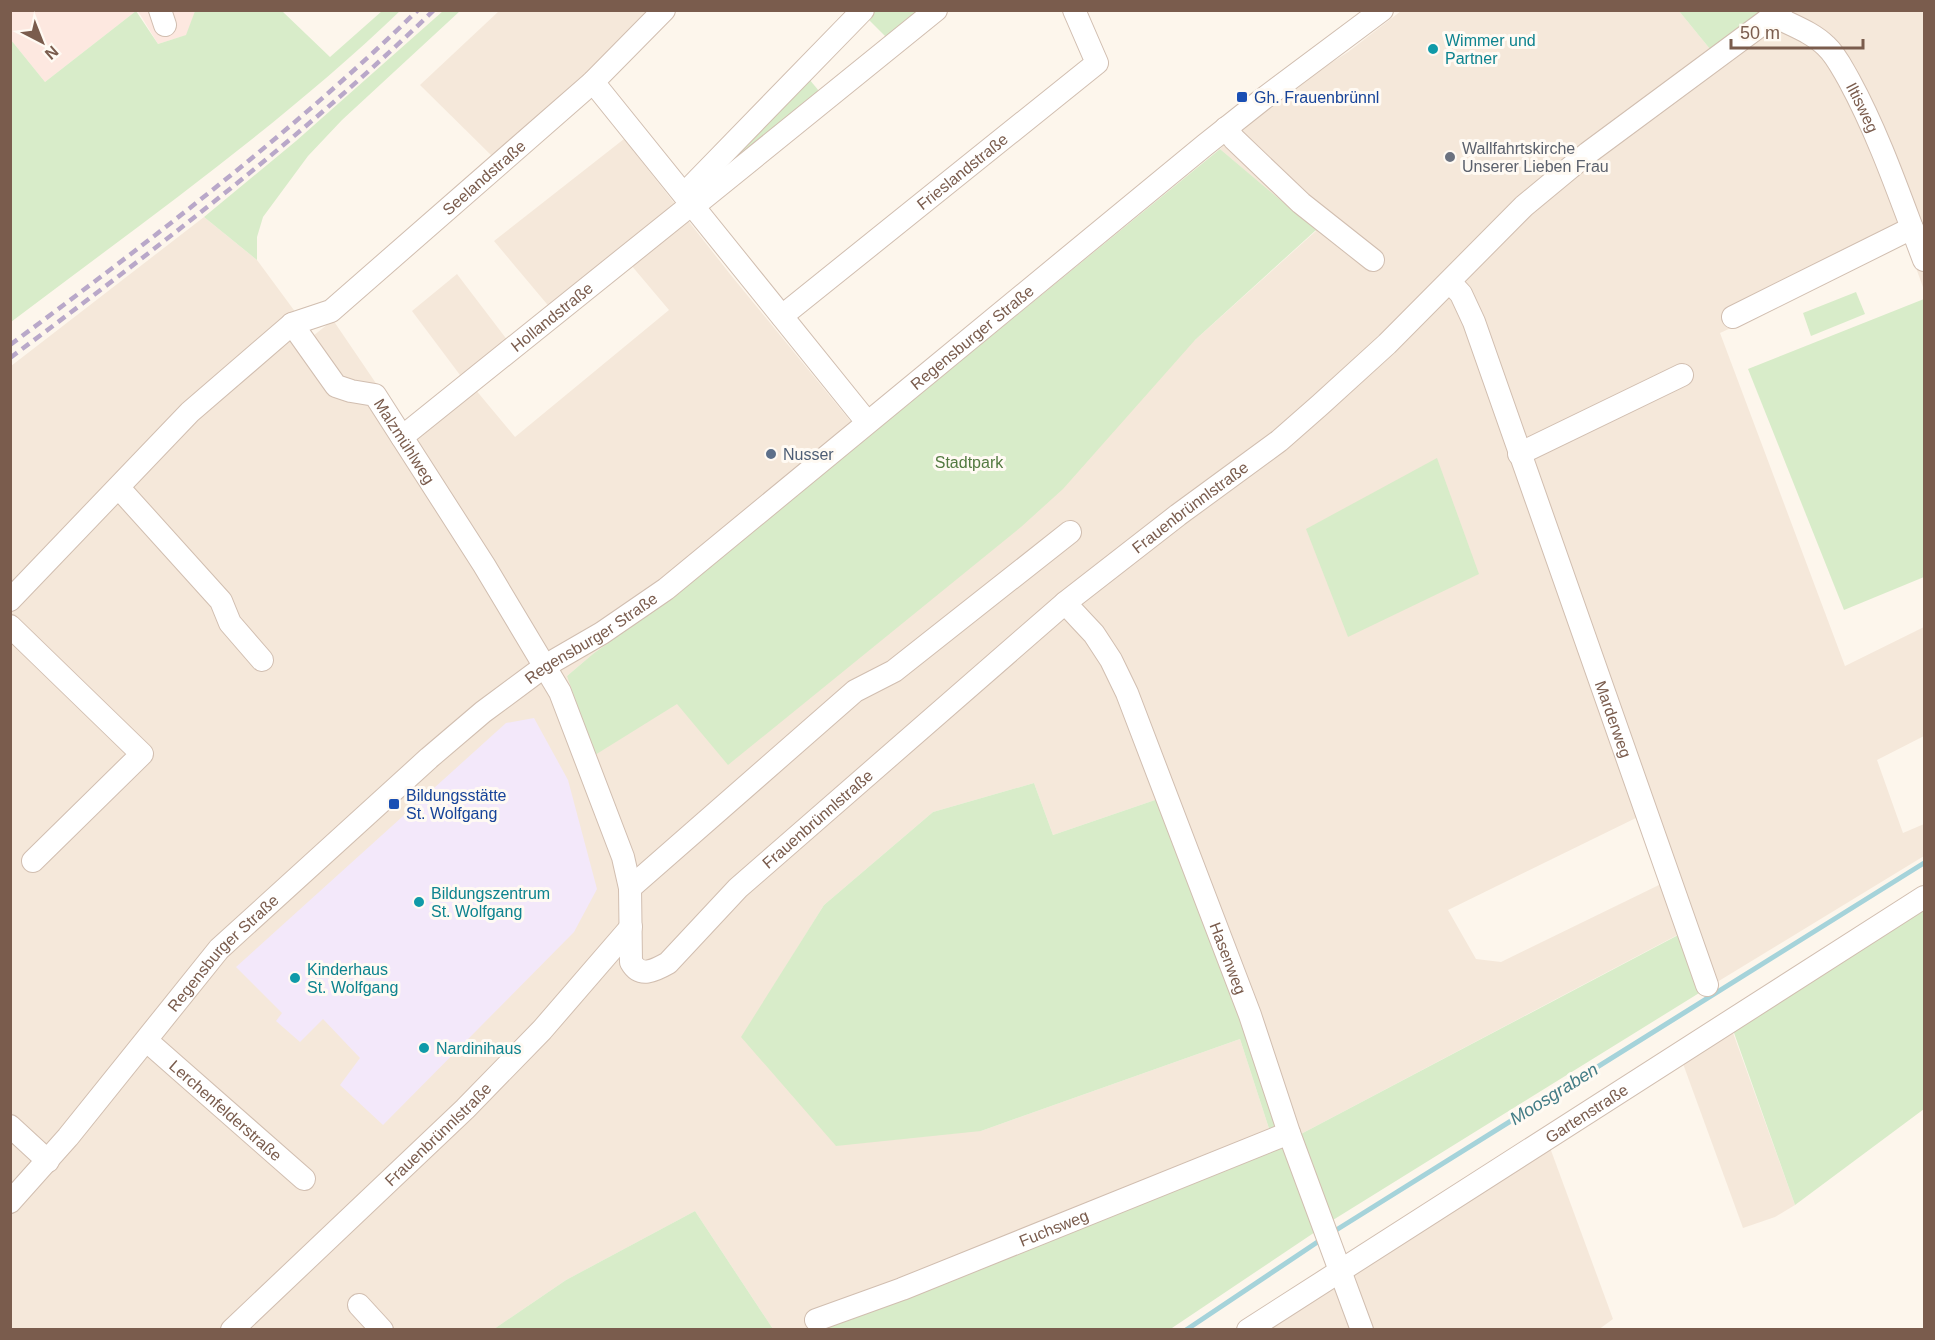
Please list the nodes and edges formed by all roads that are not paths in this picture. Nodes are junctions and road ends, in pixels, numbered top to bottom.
1 (664, 10) edge
2 (863, 10) edge
3 (936, 10) edge
4 (1074, 10) edge
5 (1382, 10) edge
6 (1778, 13) edge
7 (593, 82) junction
8 (1226, 128) junction
9 (690, 201) junction
10 (1912, 228) junction
11 (1373, 260) dead end
12 (1924, 260) edge
13 (1450, 282) junction
14 (782, 316) junction
15 (1733, 317) dead end
16 (292, 324) junction
17 (1682, 375) dead end
18 (867, 422) junction
19 (402, 437) junction
20 (1519, 454) junction
21 (119, 488) junction
22 (1070, 532) dead end
23 (10, 600) edge
24 (1065, 603) junction
25 (10, 626) edge
26 (262, 660) dead end
27 (545, 666) junction
28 (33, 861) dead end
29 (630, 888) junction
30 (1924, 897) edge
31 (631, 927) junction
32 (1707, 985) dead end
33 (147, 1041) junction
34 (10, 1126) edge
35 (1289, 1133) junction
36 (48, 1161) junction
37 (304, 1179) dead end
38 (10, 1202) edge
39 (1341, 1270) junction
40 (359, 1305) dead end
41 (816, 1320) dead end
42 (232, 1329) edge
43 (382, 1329) edge
44 (1248, 1329) edge
45 (1362, 1329) edge

1 - 7 street, Seelandstraße
2 - 9 street, Hollandstraße
3 - 9 street, Hollandstraße
4 - 14 street, Frieslandstraße
5 - 8 street, Regensburger Straße
6 - 10 street, Iltisweg
6 - 13 street, Frauenbrünnlstraße
7 - 9 street
7 - 16 street, Seelandstraße
8 - 11 street
8 - 18 street, Regensburger Straße
9 - 14 street
9 - 19 street, Hollandstraße
10 - 12 street, Iltisweg
10 - 15 street
13 - 20 street, Marderweg
13 - 24 street, Frauenbrünnlstraße
14 - 18 street
16 - 19 street, Malzmühlweg
16 - 21 street
17 - 20 street
18 - 27 street, Regensburger Straße
19 - 27 street, Malzmühlweg
20 - 32 street, Marderweg
21 - 23 street
21 - 26 street
22 - 29 street
24 - 31 street, Frauenbrünnlstraße
24 - 35 street, Hasenweg
25 - 28 street
27 - 29 street, Frauenbrünnlstraße
27 - 33 street, Regensburger Straße
29 - 31 street, Frauenbrünnlstraße
30 - 39 street, Gartenstraße
31 - 42 street, Frauenbrünnlstraße
33 - 36 street, Regensburger Straße
33 - 37 street, Lerchenfelderstraße
34 - 36 street
35 - 39 street, Hasenweg
35 - 41 street, Fuchsweg
36 - 38 street, Regensburger Straße
39 - 44 street, Gartenstraße
39 - 45 street, Hasenweg
40 - 43 street

